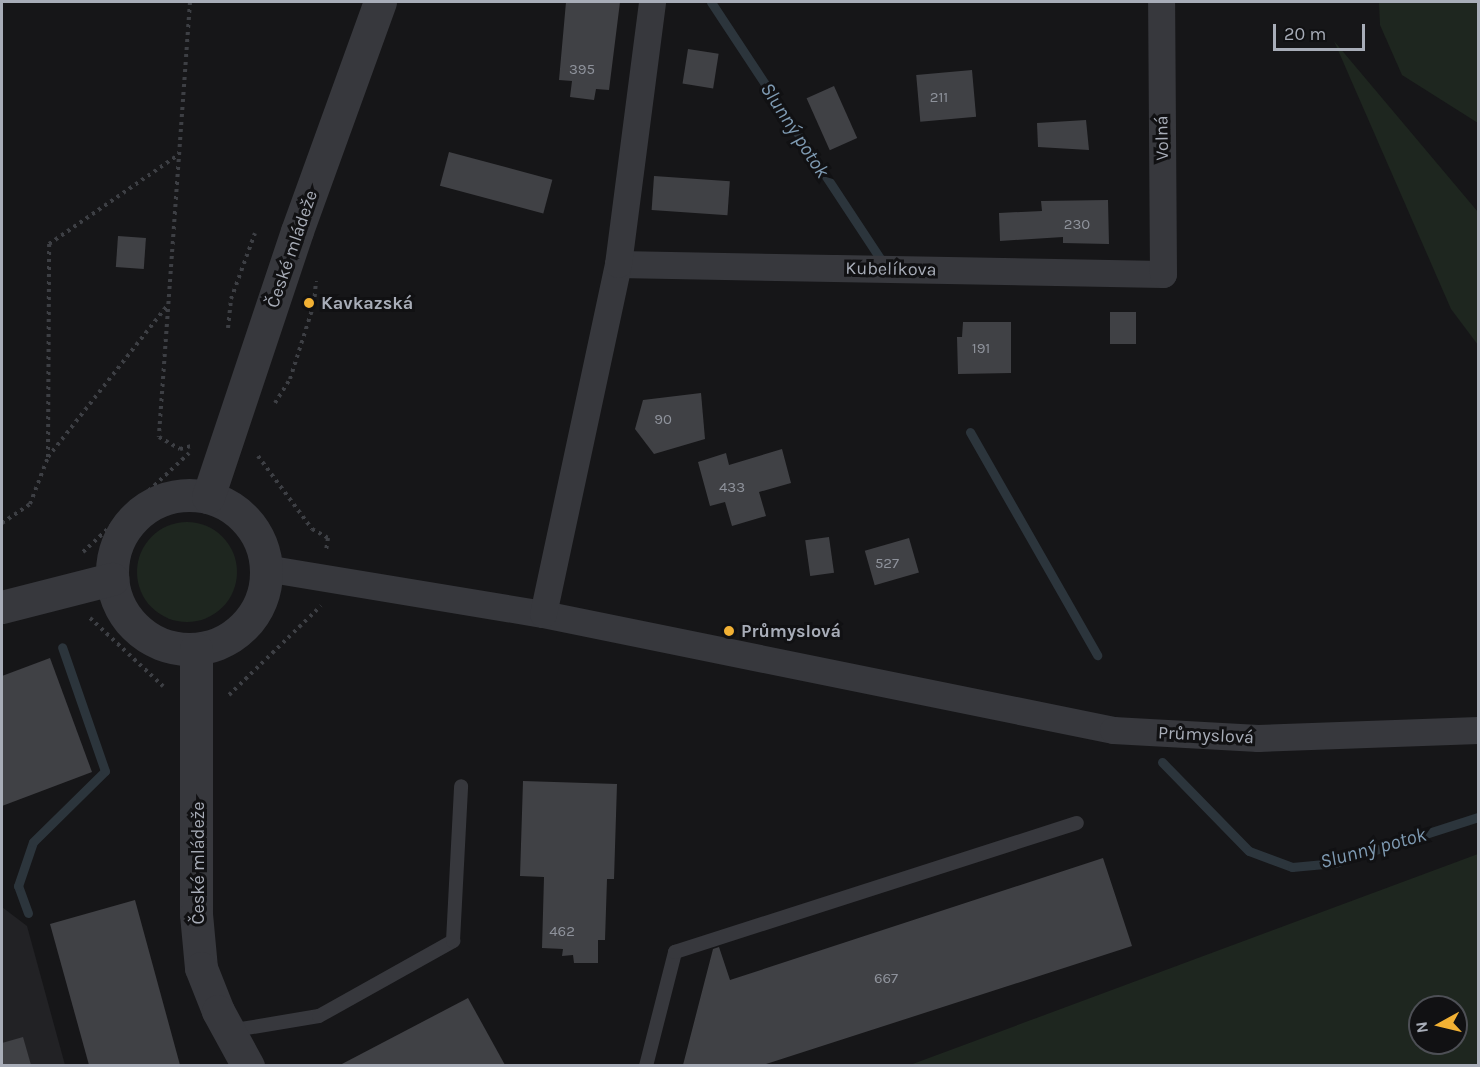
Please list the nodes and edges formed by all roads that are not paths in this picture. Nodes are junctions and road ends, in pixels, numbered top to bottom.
1 (380, 2) edge
2 (652, 2) edge
3 (1161, 2) edge
4 (618, 264) junction
5 (1164, 274) joint
6 (208, 497) junction
7 (266, 568) junction
8 (98, 583) junction
9 (2, 607) edge
10 (543, 614) junction
11 (196, 649) junction
12 (1479, 730) edge
13 (461, 786) dead end
14 (1077, 823) dead end
15 (229, 1032) junction
16 (248, 1065) edge
17 (646, 1065) edge

1 - 6 street, České mládeže
2 - 4 street
3 - 5 street, Volná
4 - 5 street, Kubelíkova
4 - 10 street
6 - 7 street
6 - 8 street
7 - 10 street, Průmyslová
7 - 11 street
8 - 9 street
8 - 11 street
10 - 12 street, Průmyslová
11 - 15 street, České mládeže
13 - 15 lane
14 - 17 lane
15 - 16 street, České mládeže

